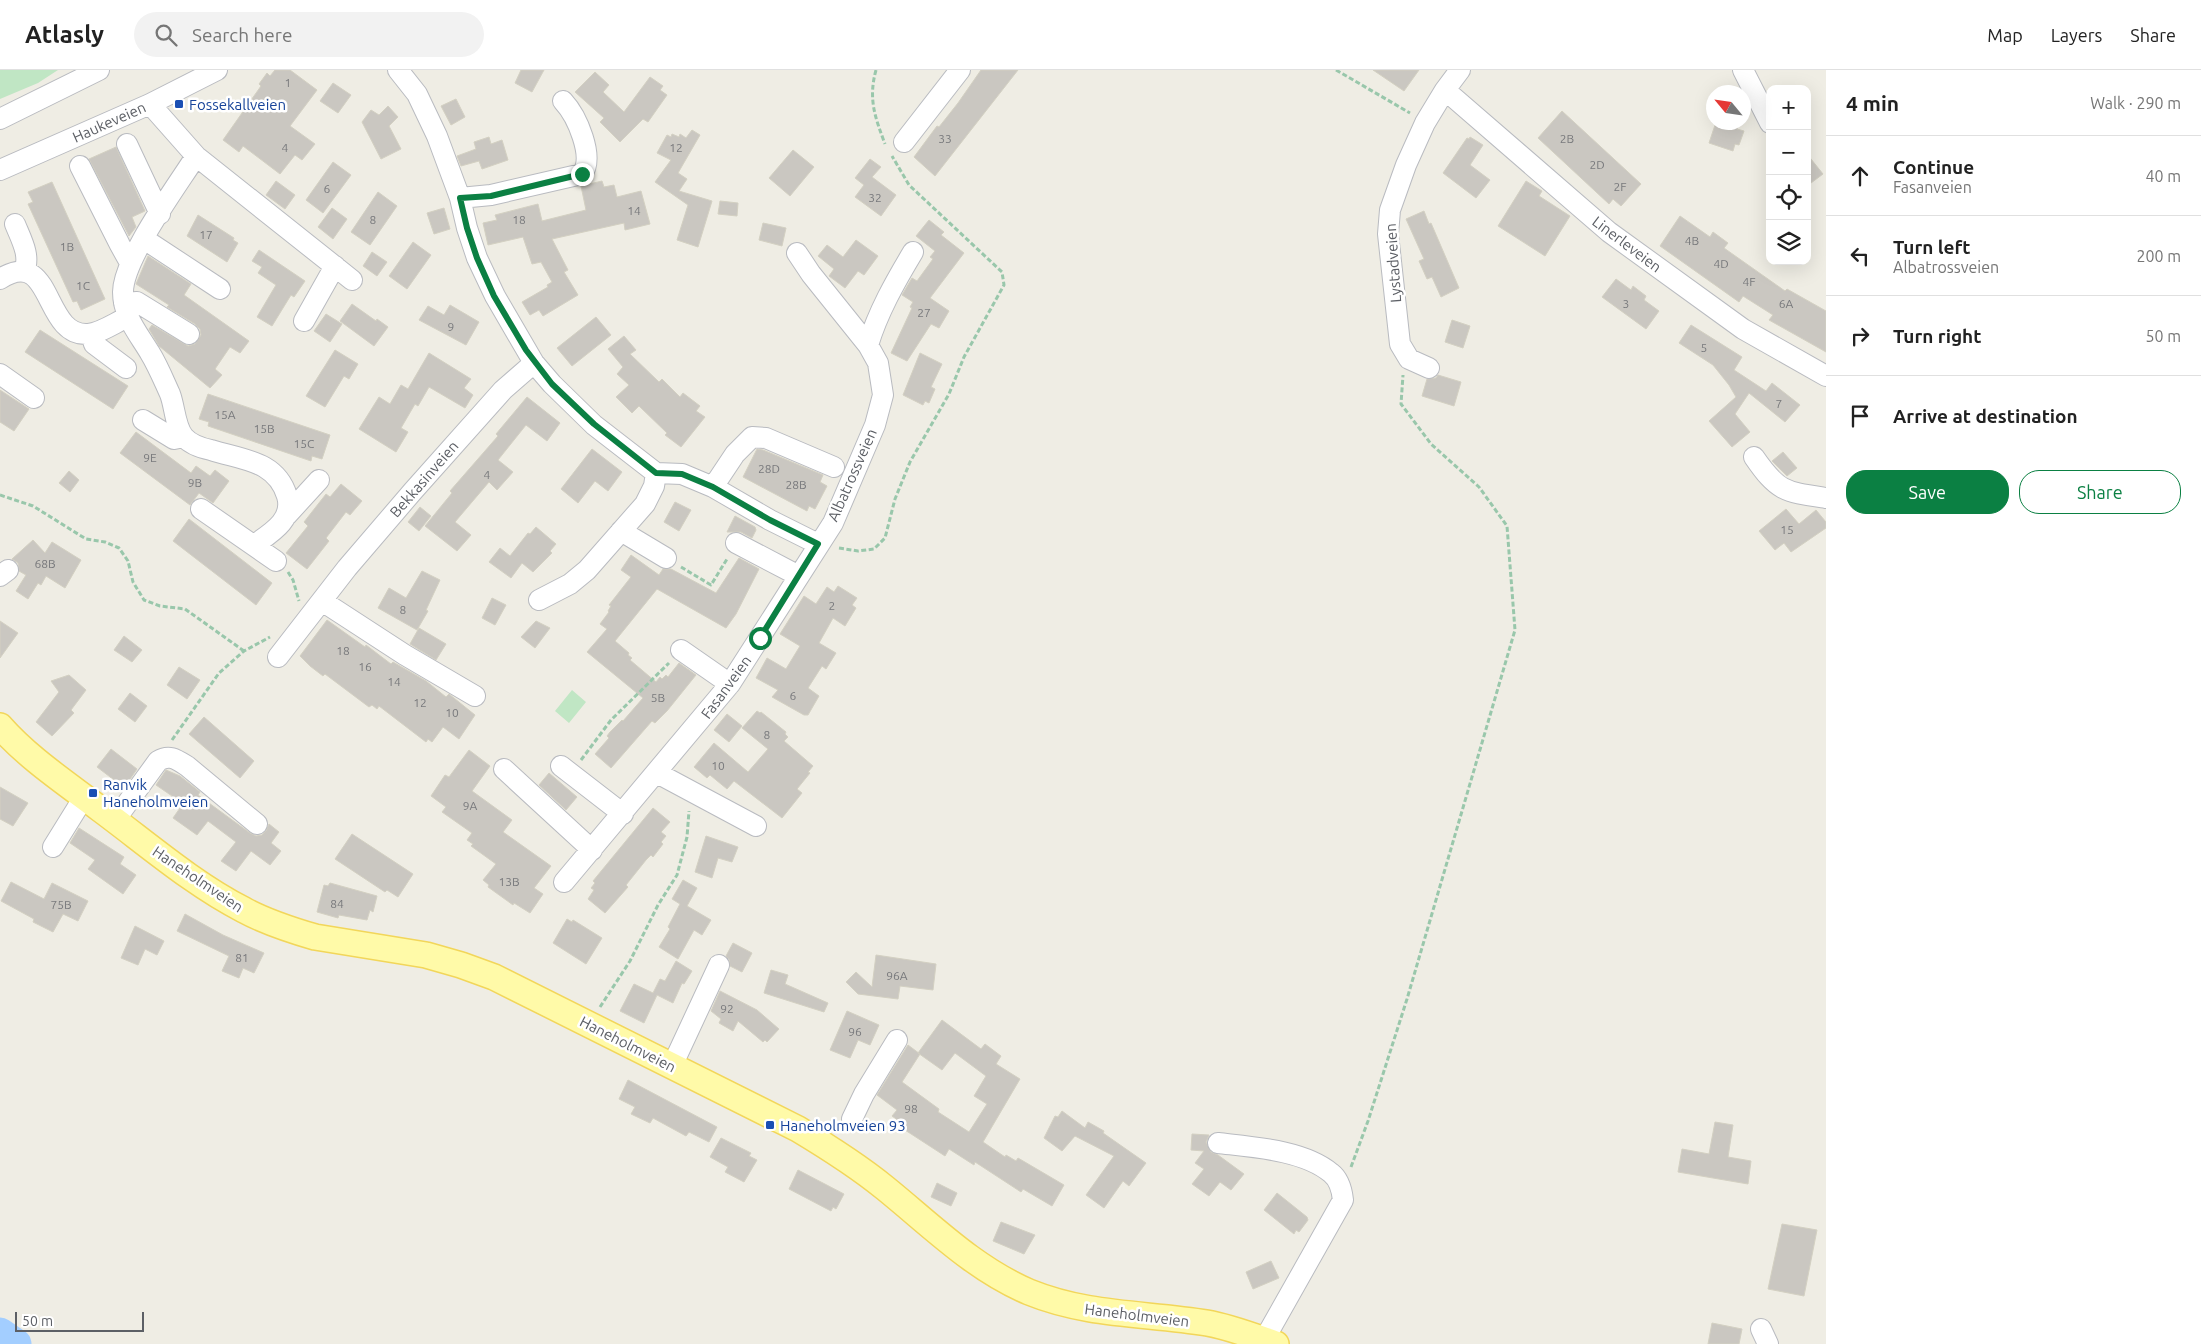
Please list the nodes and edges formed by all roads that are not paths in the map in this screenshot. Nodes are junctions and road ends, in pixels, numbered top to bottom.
1 (99, 70) edge
2 (217, 70) edge
3 (398, 70) edge
4 (960, 70) edge
5 (1460, 70) edge
6 (1743, 70) edge
7 (1445, 90) junction
8 (563, 101) dead end
9 (150, 104) junction
10 (1766, 115) edge
11 (0, 119) edge
12 (904, 142) dead end
13 (126, 144) dead end
14 (196, 156) junction
15 (80, 166) dead end
16 (0, 170) edge
17 (460, 198) junction
18 (160, 214) junction
19 (15, 224) dead end
20 (144, 240) junction
21 (913, 252) dead end
22 (797, 253) dead end
23 (130, 263) junction
24 (335, 266) junction
25 (24, 271) junction
26 (0, 280) edge
27 (352, 280) dead end
28 (220, 289) dead end
29 (126, 310) junction
30 (304, 321) dead end
31 (91, 334) junction
32 (189, 334) dead end
33 (868, 345) junction
34 (534, 363) junction
35 (126, 368) dead end
36 (1429, 368) dead end
37 (0, 374) edge
38 (1826, 376) edge
39 (34, 398) dead end
40 (143, 420) dead end
41 (184, 437) junction
42 (1754, 456) dead end
43 (834, 466) dead end
44 (656, 473) junction
45 (319, 480) dead end
46 (713, 487) junction
47 (1826, 498) edge
48 (202, 508) dead end
49 (287, 515) junction
50 (621, 531) junction
51 (736, 543) road end
52 (818, 544) junction
53 (254, 545) junction
54 (666, 558) road end
55 (276, 561) road end
56 (799, 576) junction
57 (539, 600) dead end
58 (316, 608) junction
59 (681, 650) road end
60 (278, 657) dead end
61 (730, 684) junction
62 (475, 696) dead end
63 (0, 726) edge
64 (504, 768) dead end
65 (566, 770) road end
66 (657, 773) junction
67 (84, 797) junction
68 (623, 814) junction
69 (115, 820) junction
70 (256, 824) dead end
71 (756, 826) dead end
72 (53, 847) dead end
73 (592, 850) junction
74 (564, 882) dead end
75 (719, 965) dead end
76 (897, 1040) dead end
77 (672, 1066) junction
78 (852, 1119) dead end
79 (1218, 1143) dead end
80 (1270, 1342) edge

1 - 11 street
2 - 9 street, Haukeveien
3 - 17 street
4 - 12 street
5 - 7 street, Lystadveien
6 - 10 street
7 - 36 street, Lystadveien
7 - 38 street, Linerleveien
8 - 17 street
9 - 14 street
9 - 16 street, Haukeveien
13 - 18 street
14 - 18 street
14 - 24 street
15 - 23 street
17 - 34 street
18 - 20 street
19 - 25 street
20 - 23 street
20 - 28 street
21 - 33 street
22 - 33 street, Albatrossveien
23 - 29 street
24 - 27 street
24 - 30 street
25 - 26 street
25 - 31 street
29 - 31 street
29 - 32 street
29 - 41 street
31 - 35 street
33 - 52 street, Albatrossveien
34 - 44 street
34 - 58 street, Bekkasinveien
37 - 39 street
40 - 41 street
41 - 49 street
42 - 47 street
43 - 46 street
44 - 46 street
44 - 50 street
45 - 49 street
46 - 52 street
48 - 53 street
49 - 53 street
50 - 54 street
50 - 57 street
51 - 56 street
52 - 56 street, Fasanveien
53 - 55 street
56 - 61 street, Fasanveien
58 - 60 street, Bekkasinveien
58 - 62 street
59 - 61 street
61 - 66 street, Fasanveien
63 - 67 main road, Haneholmveien
64 - 73 street
65 - 68 street
66 - 68 street, Fasanveien
66 - 71 street
67 - 69 main road, Haneholmveien
67 - 72 street
68 - 73 street, Fasanveien
69 - 70 street
69 - 77 main road, Haneholmveien
73 - 74 street, Fasanveien
75 - 77 street
76 - 78 street
77 - 80 main road, Haneholmveien
79 - 80 street, Haneholmveien

